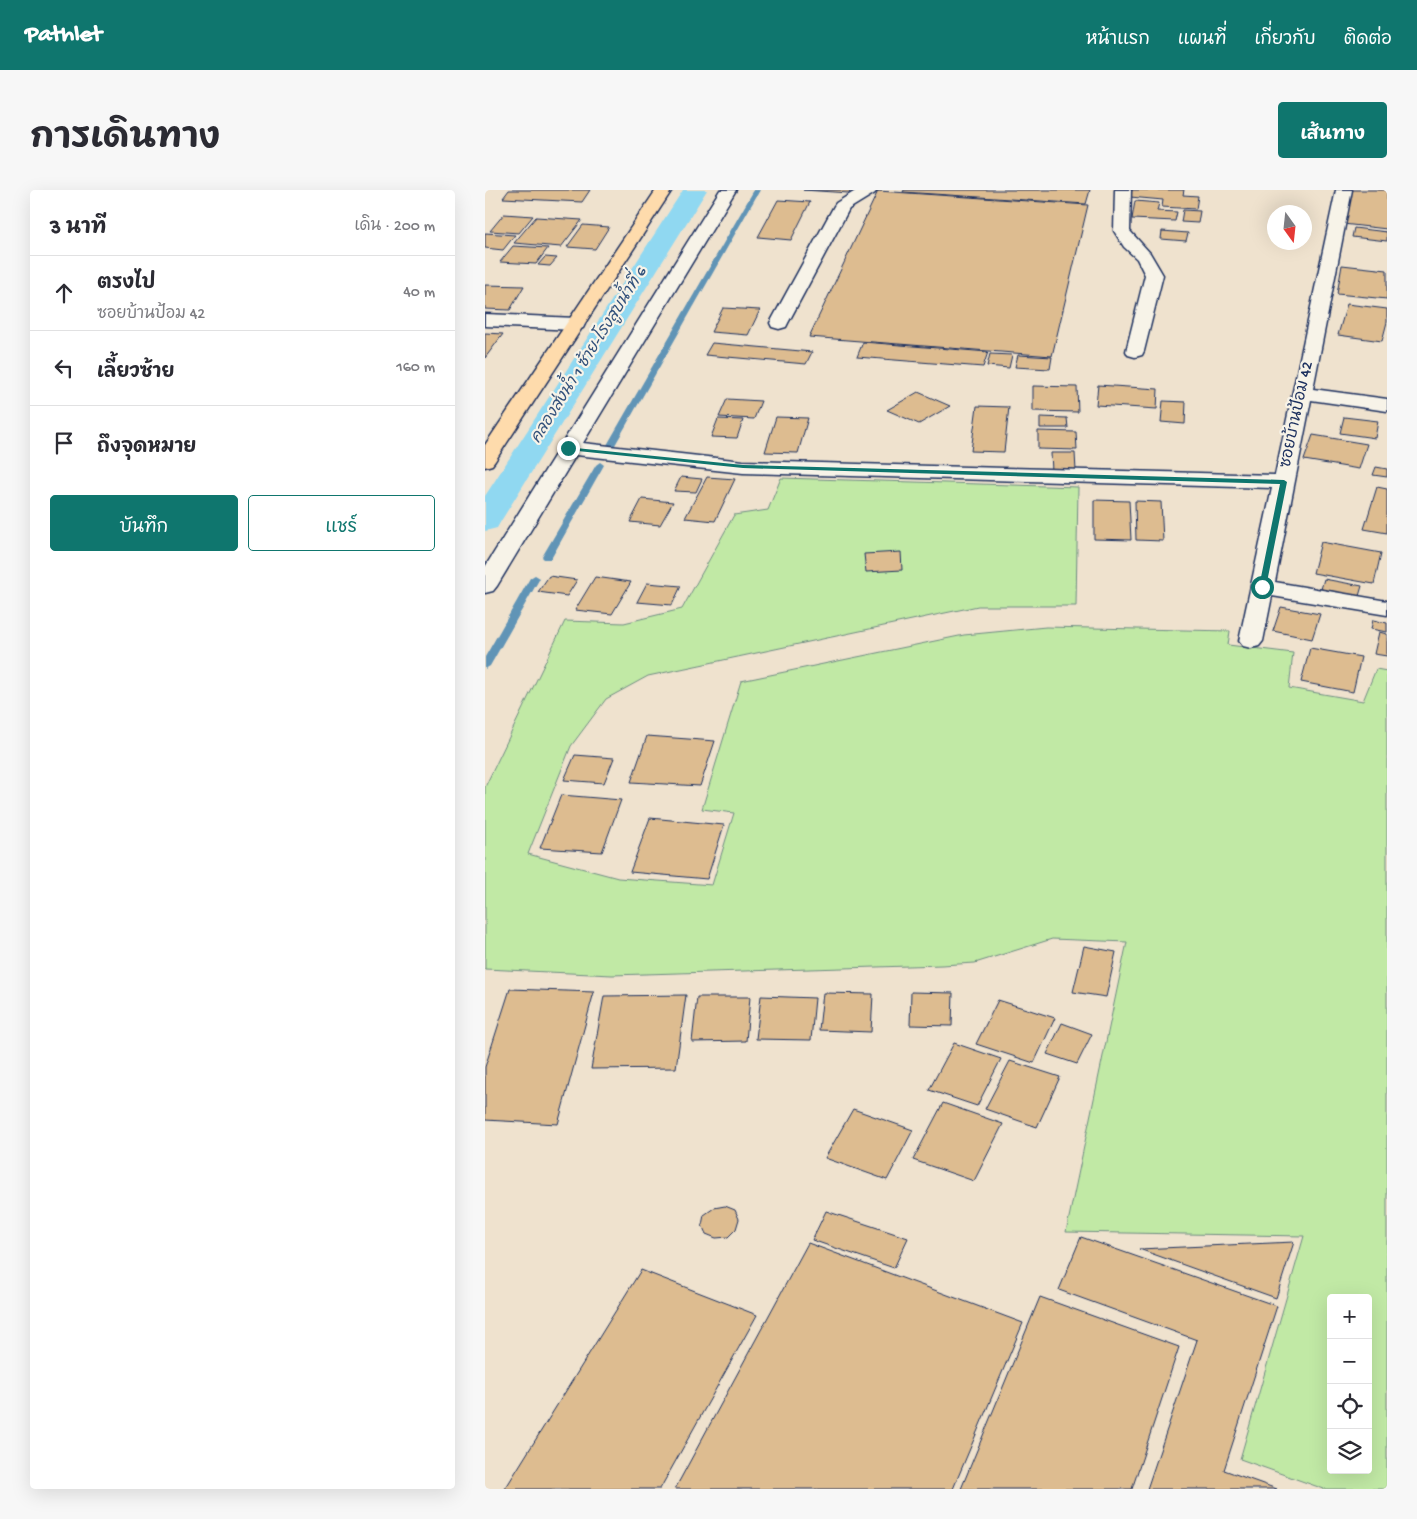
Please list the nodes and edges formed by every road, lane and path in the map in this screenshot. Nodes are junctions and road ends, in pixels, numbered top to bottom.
1 (664, 190) edge
2 (728, 190) edge
3 (869, 190) edge
4 (1123, 190) edge
5 (1344, 190) edge
6 (485, 320) edge
7 (779, 323) dead end
8 (576, 324) junction
9 (1135, 351) dead end
10 (1302, 393) junction
11 (1387, 405) edge
12 (568, 448) junction
13 (485, 461) edge
14 (1284, 482) junction
15 (485, 586) edge
16 (1262, 587) junction
17 (1387, 608) edge
18 (1251, 641) dead end

1 - 8 main road
2 - 12 street
3 - 7 street
4 - 9 street
5 - 10 street, ซอยบ้านป้อม 42
6 - 8 street
8 - 13 main road
10 - 11 street
10 - 14 street, ซอยบ้านป้อม 42
12 - 14 street
12 - 15 street
14 - 16 street, ซอยบ้านป้อม 42
16 - 17 street
16 - 18 street, ซอยบ้านป้อม 42

